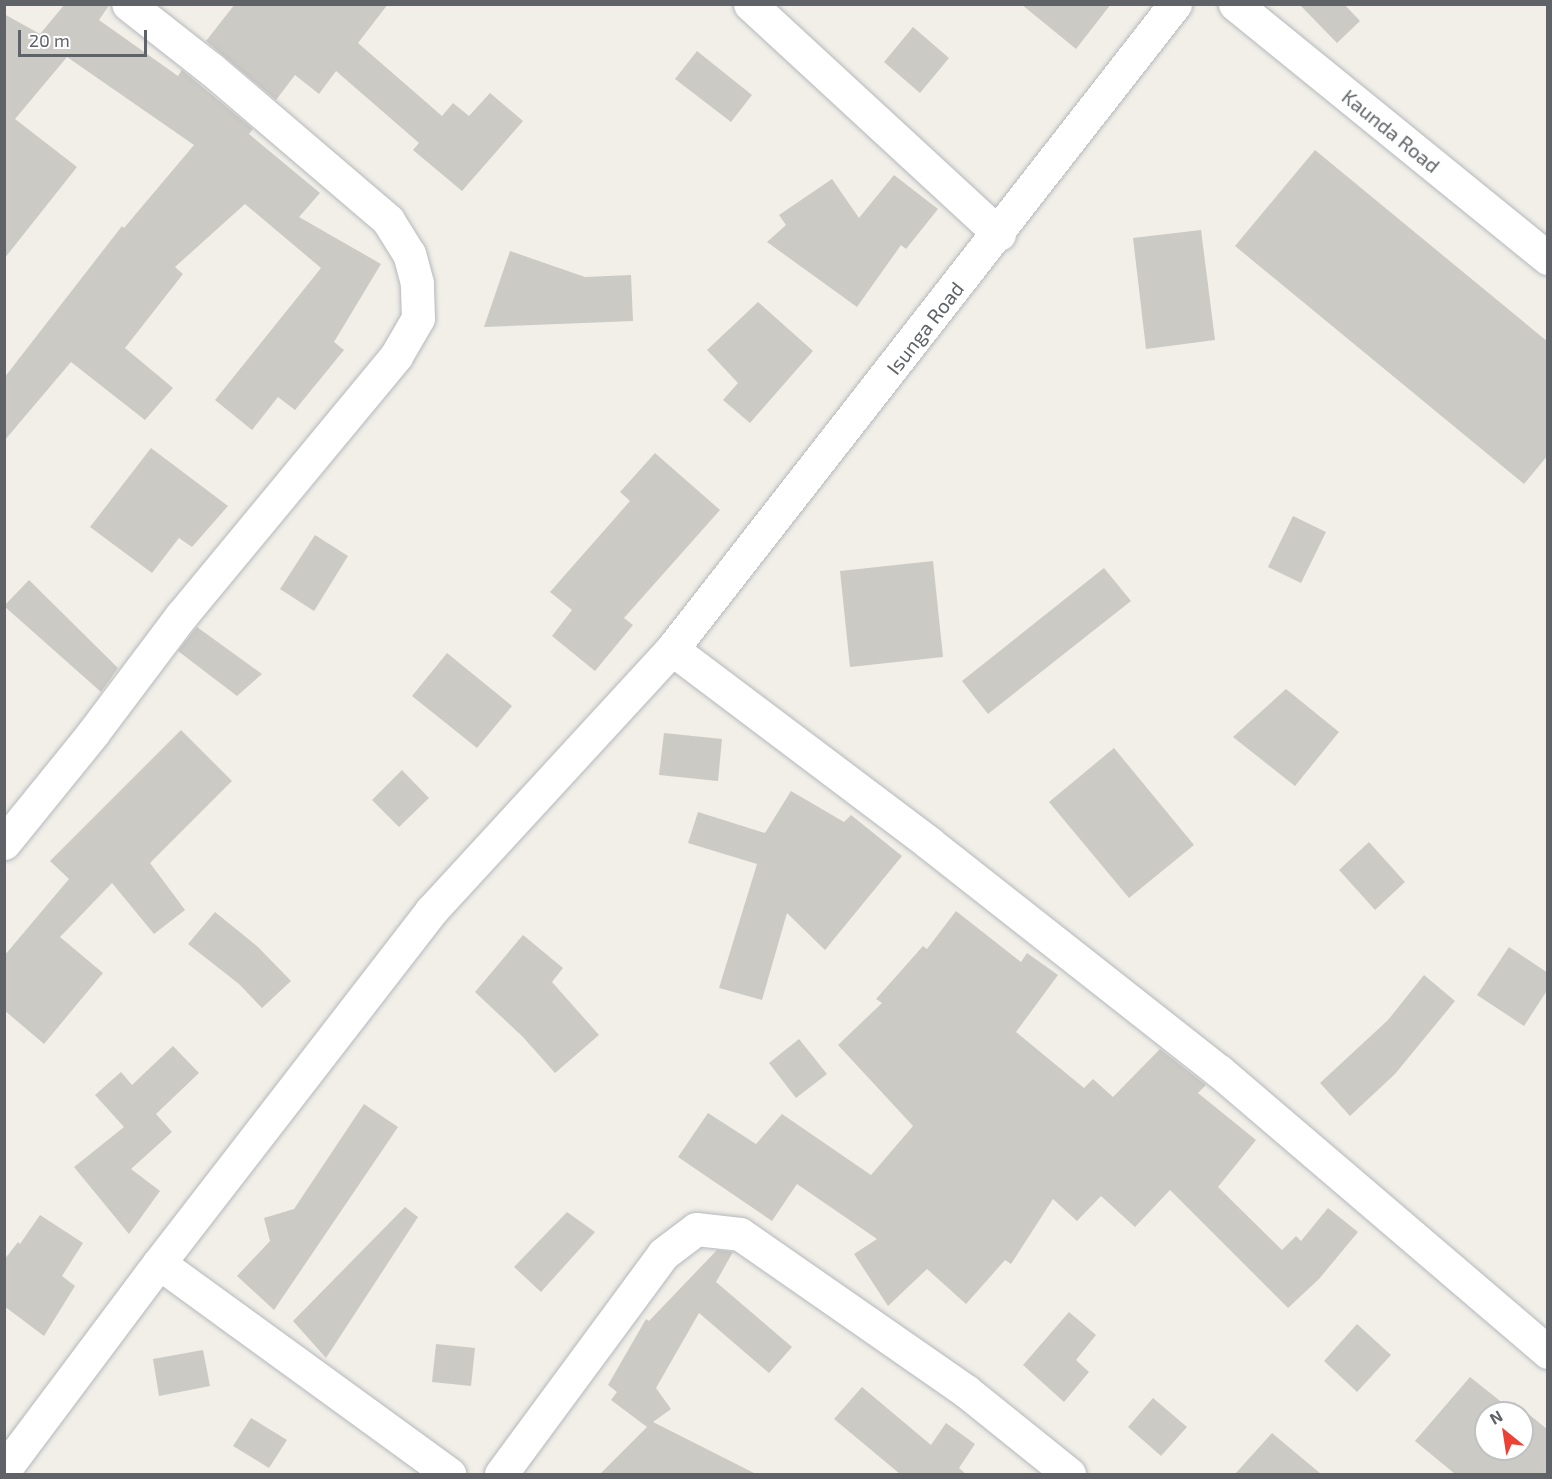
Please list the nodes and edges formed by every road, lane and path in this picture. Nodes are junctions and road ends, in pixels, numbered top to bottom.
1 (128, 4) edge
2 (750, 4) edge
3 (1175, 4) edge
4 (1235, 4) edge
5 (999, 234) junction
6 (1548, 258) edge
7 (672, 649) junction
8 (4, 843) edge
9 (159, 1263) junction
10 (1548, 1352) edge
11 (4, 1470) edge
12 (449, 1474) edge
13 (501, 1474) edge
14 (1069, 1474) edge

1 - 8 street
2 - 5 street
3 - 5 street, Isunga Road
4 - 6 street, Kaunda Road
5 - 7 street, Isunga Road
7 - 9 street, Isunga Road
7 - 10 street
9 - 11 street, Isunga Road
9 - 12 street
13 - 14 street

